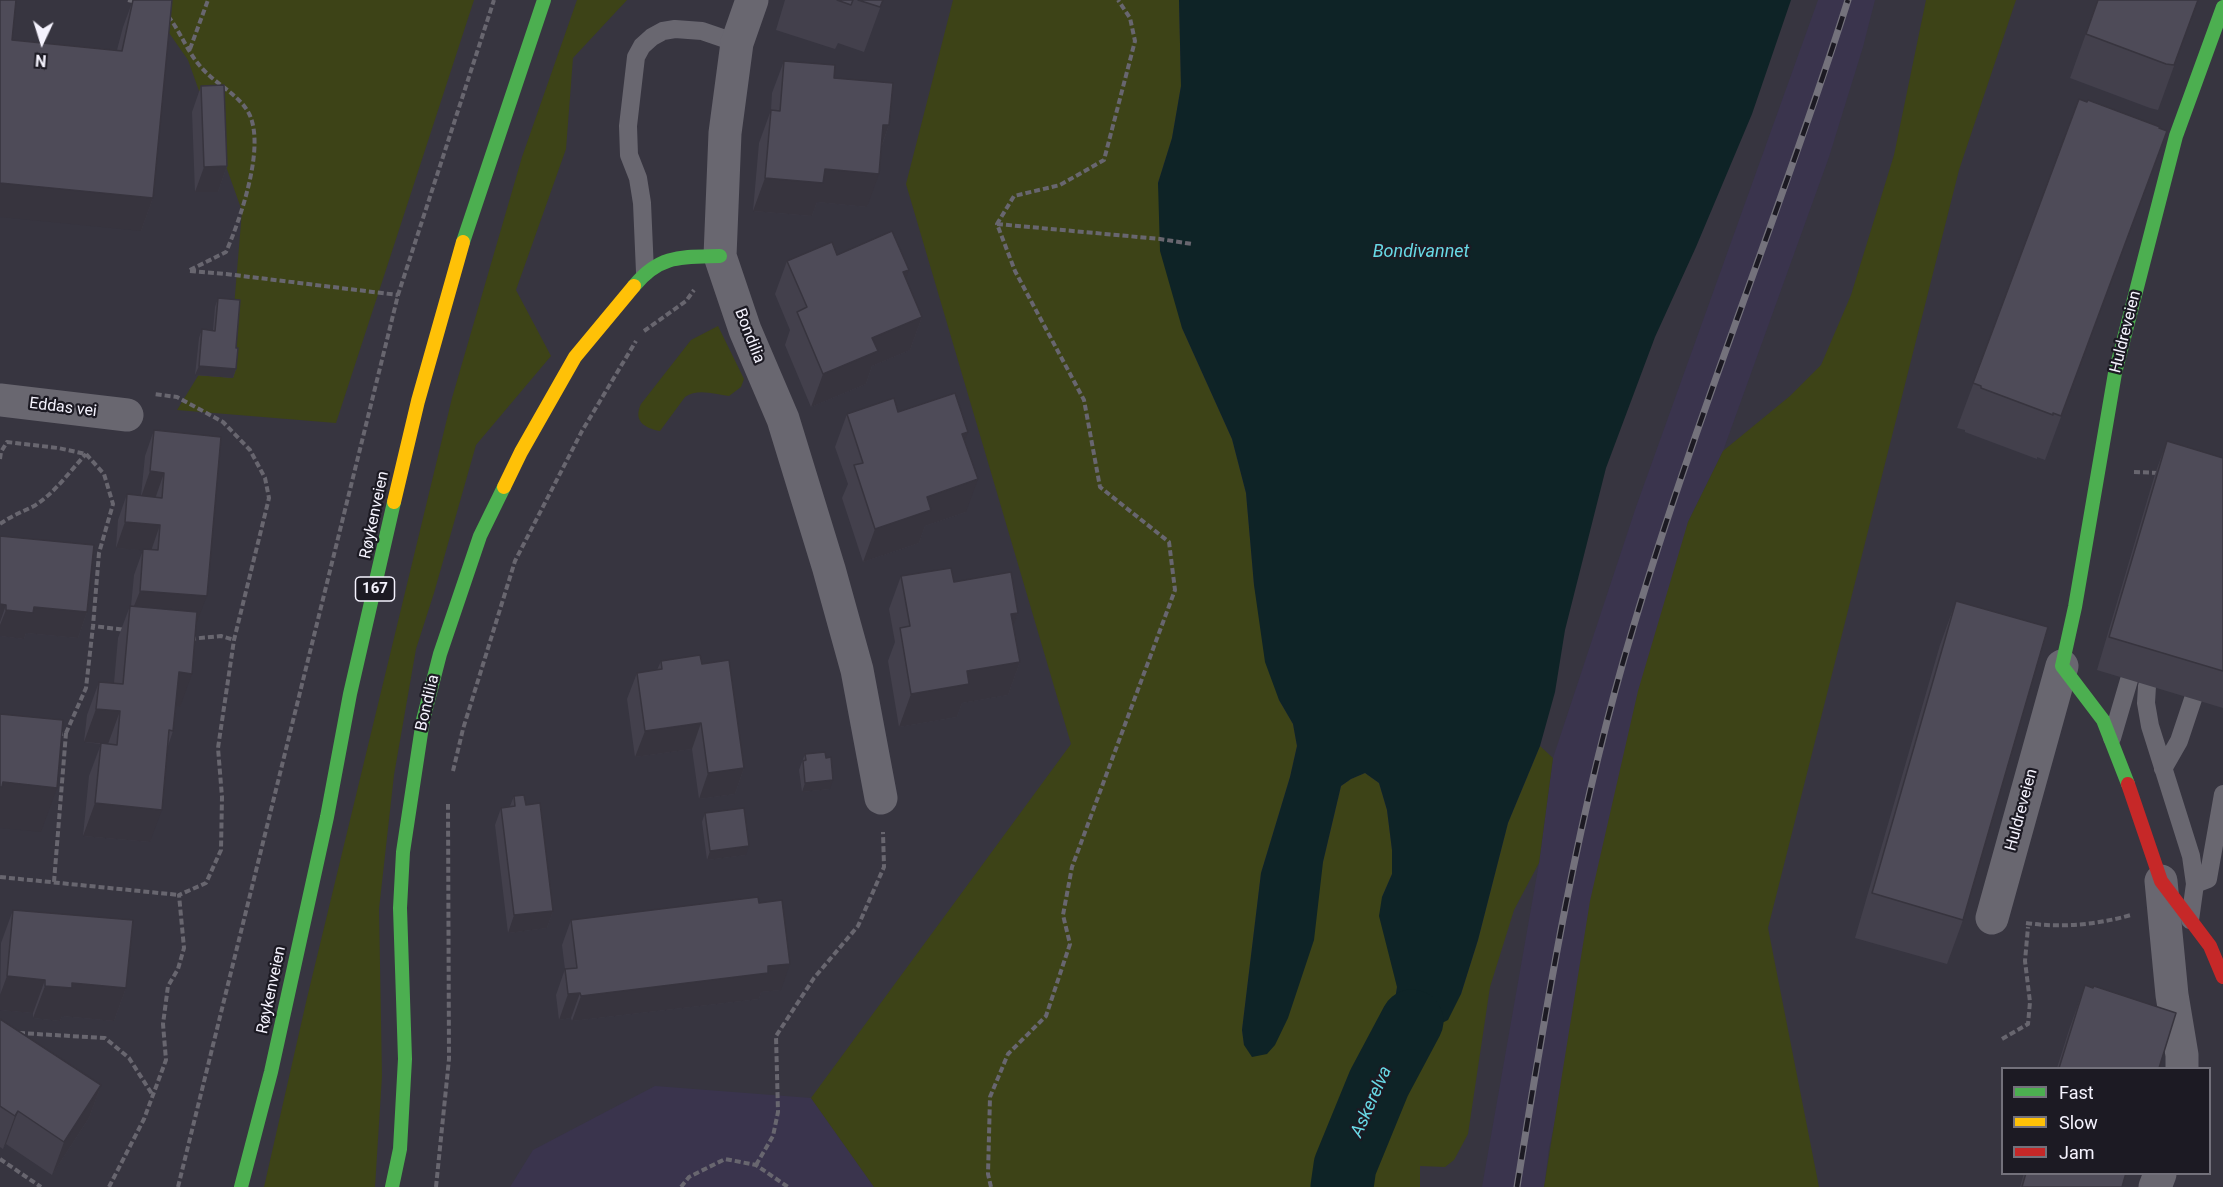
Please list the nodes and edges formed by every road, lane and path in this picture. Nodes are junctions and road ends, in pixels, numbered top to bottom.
1 (128, 0) edge
2 (208, 0) edge
3 (494, 0) edge
4 (544, 0) edge
5 (752, 0) edge
6 (1118, 0) edge
7 (143, 4) edge
8 (2223, 6) edge
9 (163, 12) edge
10 (737, 43) junction
11 (189, 50) junction
12 (997, 224) junction
13 (1192, 244) dead end
14 (720, 256) junction
15 (645, 272) junction
16 (398, 295) junction
17 (0, 400) edge
18 (134, 404) joint
19 (86, 454) junction
20 (0, 459) edge
21 (2099, 472) junction
22 (2169, 475) edge
23 (0, 524) edge
24 (88, 551) edge
25 (99, 553) junction
26 (93, 626) junction
27 (126, 630) edge
28 (182, 638) edge
29 (234, 640) junction
30 (2062, 666) junction
31 (2129, 680) dead end
32 (2147, 686) dead end
33 (2193, 699) dead end
34 (66, 732) junction
35 (50, 736) edge
36 (2112, 740) junction
37 (2163, 769) junction
38 (450, 782) dead end
39 (2223, 794) edge
40 (881, 798) joint
41 (448, 802) dead end
42 (0, 877) edge
43 (54, 882) junction
44 (2195, 884) junction
45 (179, 895) junction
46 (2172, 902) junction
47 (1992, 918) joint
48 (2028, 923) junction
49 (2223, 977) edge
50 (12, 1032) edge
51 (2002, 1038) dead end
52 (2182, 1067) edge
53 (153, 1095) junction
54 (0, 1159) edge
55 (756, 1165) junction
56 (41, 1187) edge
57 (109, 1187) edge
58 (178, 1187) edge
59 (241, 1187) edge
60 (392, 1187) edge
61 (436, 1187) edge
62 (681, 1187) edge
63 (788, 1187) edge
64 (991, 1187) edge

1 - 7 path
2 - 11 path
3 - 16 path
4 - 59 street, Røykenveien / 167
5 - 10 street, Bondilia
6 - 12 path
8 - 21 street, Huldreveien
9 - 11 path
10 - 14 street, Bondilia
10 - 15 lane
11 - 16 path
12 - 13 path
12 - 64 path
14 - 15 street, Bondilia
14 - 38 path
14 - 40 street, Bondilia
15 - 60 street, Bondilia
16 - 58 path
17 - 18 street, Eddas vei
18 - 29 path
19 - 20 path
19 - 23 path
19 - 25 path
21 - 22 path
21 - 30 street, Huldreveien
24 - 25 path
25 - 26 path
26 - 27 path
26 - 34 path
28 - 29 path
29 - 45 path
30 - 36 street
30 - 47 street, Huldreveien
31 - 36 lane
32 - 37 lane
33 - 37 lane
34 - 35 path
34 - 43 path
36 - 46 street
37 - 44 lane
39 - 44 lane
40 - 55 path
41 - 61 path
42 - 43 path
43 - 45 path
44 - 46 lane
45 - 53 path
46 - 48 path
46 - 49 street
46 - 52 street
47 - 48 path
48 - 51 path
50 - 53 path
53 - 57 path
54 - 56 path
55 - 62 path
55 - 63 path

